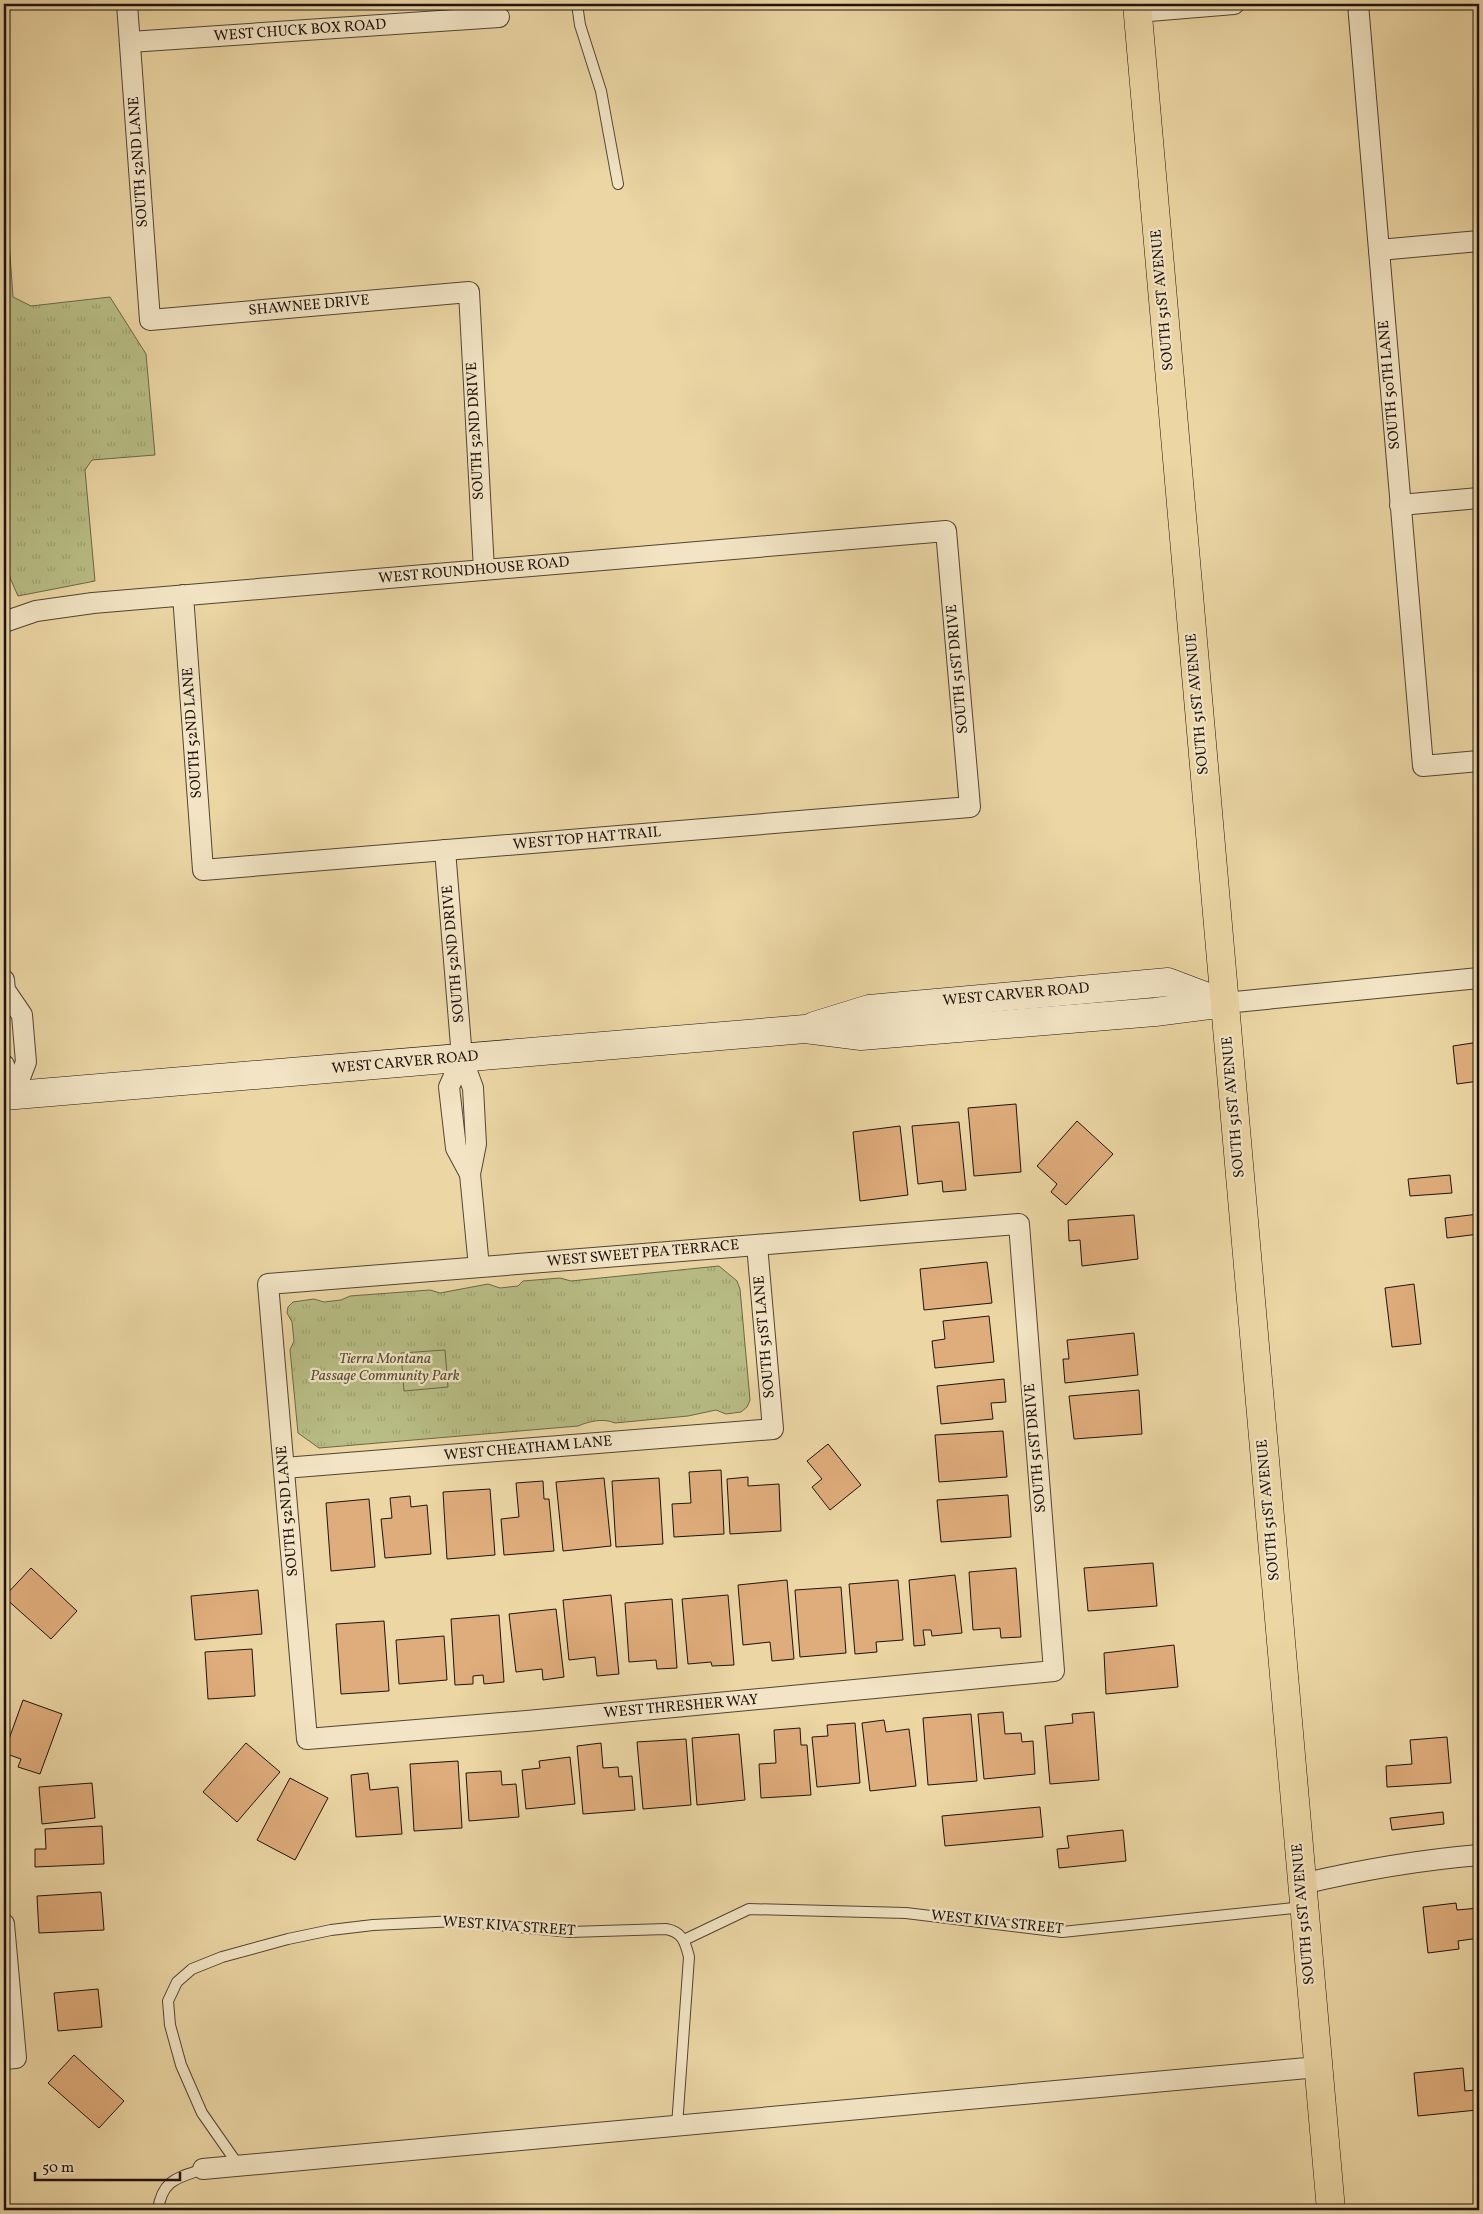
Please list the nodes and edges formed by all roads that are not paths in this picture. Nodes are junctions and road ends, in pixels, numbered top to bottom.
1 (127, 4) edge
2 (577, 4) edge
3 (1234, 4) edge
4 (1358, 4) edge
5 (1137, 8) edge
6 (499, 17) dead end
7 (130, 42) junction
8 (618, 184) dead end
9 (1479, 241) edge
10 (1379, 250) junction
11 (469, 292) joint
12 (150, 320) joint
13 (1479, 498) edge
14 (1400, 504) junction
15 (946, 531) joint
16 (484, 570) junction
17 (183, 595) junction
18 (4, 622) edge
19 (1479, 761) edge
20 (970, 807) joint
21 (445, 850) junction
22 (203, 870) joint
23 (1479, 978) edge
24 (4, 988) edge
25 (1225, 1003) junction
26 (462, 1058) junction
27 (4, 1065) edge
28 (9, 1096) edge
29 (1019, 1224) joint
30 (757, 1245) junction
31 (478, 1267) junction
32 (268, 1284) joint
33 (773, 1429) joint
34 (284, 1468) junction
35 (1054, 1671) joint
36 (307, 1739) joint
37 (1479, 1855) edge
38 (1303, 1895) junction
39 (4, 1924) edge
40 (684, 1940) junction
41 (10, 2059) edge
42 (1318, 2067) junction
43 (677, 2126) junction
44 (239, 2166) junction
45 (203, 2170) joint
46 (158, 2210) edge
47 (1331, 2210) edge

1 - 7 street, SOUTH 52ND LANE
2 - 8 lane
3 - 5 street
4 - 10 street, SOUTH 50TH LANE
5 - 25 main road, SOUTH 51ST AVENUE
6 - 7 street, WEST CHUCK BOX ROAD
7 - 12 street, SOUTH 52ND LANE
9 - 10 street
10 - 14 street, SOUTH 50TH LANE
11 - 12 street, SHAWNEE DRIVE
11 - 16 street, SOUTH 52ND DRIVE
13 - 14 street
14 - 19 street, SOUTH 50TH LANE
15 - 16 street, WEST ROUNDHOUSE ROAD
15 - 20 street, SOUTH 51ST DRIVE
16 - 17 street, WEST ROUNDHOUSE ROAD
17 - 18 street, WEST ROUNDHOUSE ROAD
17 - 22 street, SOUTH 52ND LANE
20 - 21 street, WEST TOP HAT TRAIL
21 - 22 street, WEST TOP HAT TRAIL
21 - 26 street, SOUTH 52ND DRIVE
23 - 25 street, WEST CARVER ROAD
24 - 28 street
25 - 26 street, WEST CARVER ROAD
25 - 38 main road, SOUTH 51ST AVENUE
26 - 28 street, WEST CARVER ROAD
26 - 31 street, SOUTH 52ND DRIVE
27 - 28 street
29 - 30 street, WEST SWEET PEA TERRACE
29 - 35 street, SOUTH 51ST DRIVE
30 - 31 street, WEST SWEET PEA TERRACE
30 - 33 street, SOUTH 51ST LANE
31 - 32 street, WEST SWEET PEA TERRACE
32 - 34 street, SOUTH 52ND LANE
33 - 34 street, WEST CHEATHAM LANE
34 - 36 street, SOUTH 52ND LANE
35 - 36 street, WEST THRESHER WAY
37 - 38 street, WEST KIVA STREET
38 - 40 lane, WEST KIVA STREET
38 - 42 main road, SOUTH 51ST AVENUE
39 - 41 street
40 - 43 lane
40 - 44 lane, WEST KIVA STREET
42 - 43 street
42 - 47 main road, SOUTH 51ST AVENUE
43 - 44 street
44 - 45 street
45 - 46 lane

